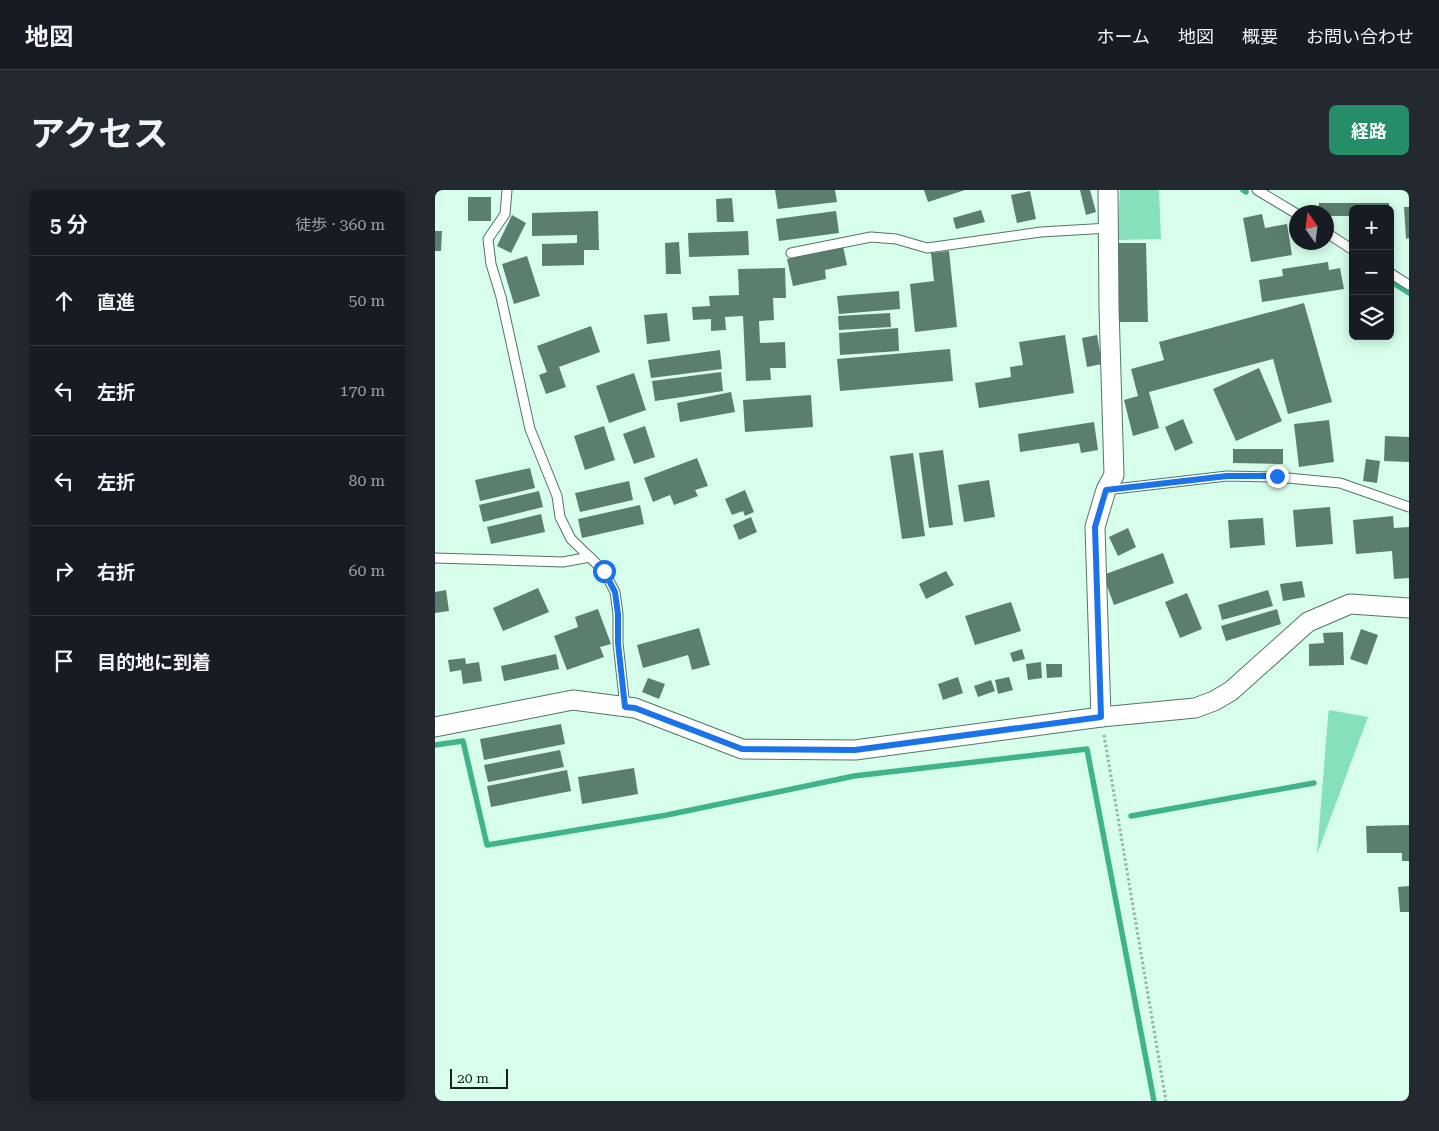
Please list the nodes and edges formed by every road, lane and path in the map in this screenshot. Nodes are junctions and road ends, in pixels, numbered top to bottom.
1 (507, 190) edge
2 (1108, 190) edge
3 (1257, 190) edge
4 (1289, 209) edge
5 (1109, 228) junction
6 (1334, 238) edge
7 (1349, 247) edge
8 (791, 253) dead end
9 (1394, 276) edge
10 (1409, 285) edge
11 (1106, 490) junction
12 (1409, 507) edge
13 (590, 557) junction
14 (435, 558) edge
15 (1409, 608) edge
16 (625, 707) junction
17 (1101, 717) junction
18 (435, 727) edge
19 (1166, 1101) edge

1 - 13 lane
2 - 5 street
3 - 4 lane
5 - 8 lane
5 - 11 street
6 - 7 lane
9 - 10 lane
11 - 12 lane
11 - 17 street
13 - 14 lane
13 - 16 lane
15 - 17 street
16 - 17 street
16 - 18 street
17 - 19 path

